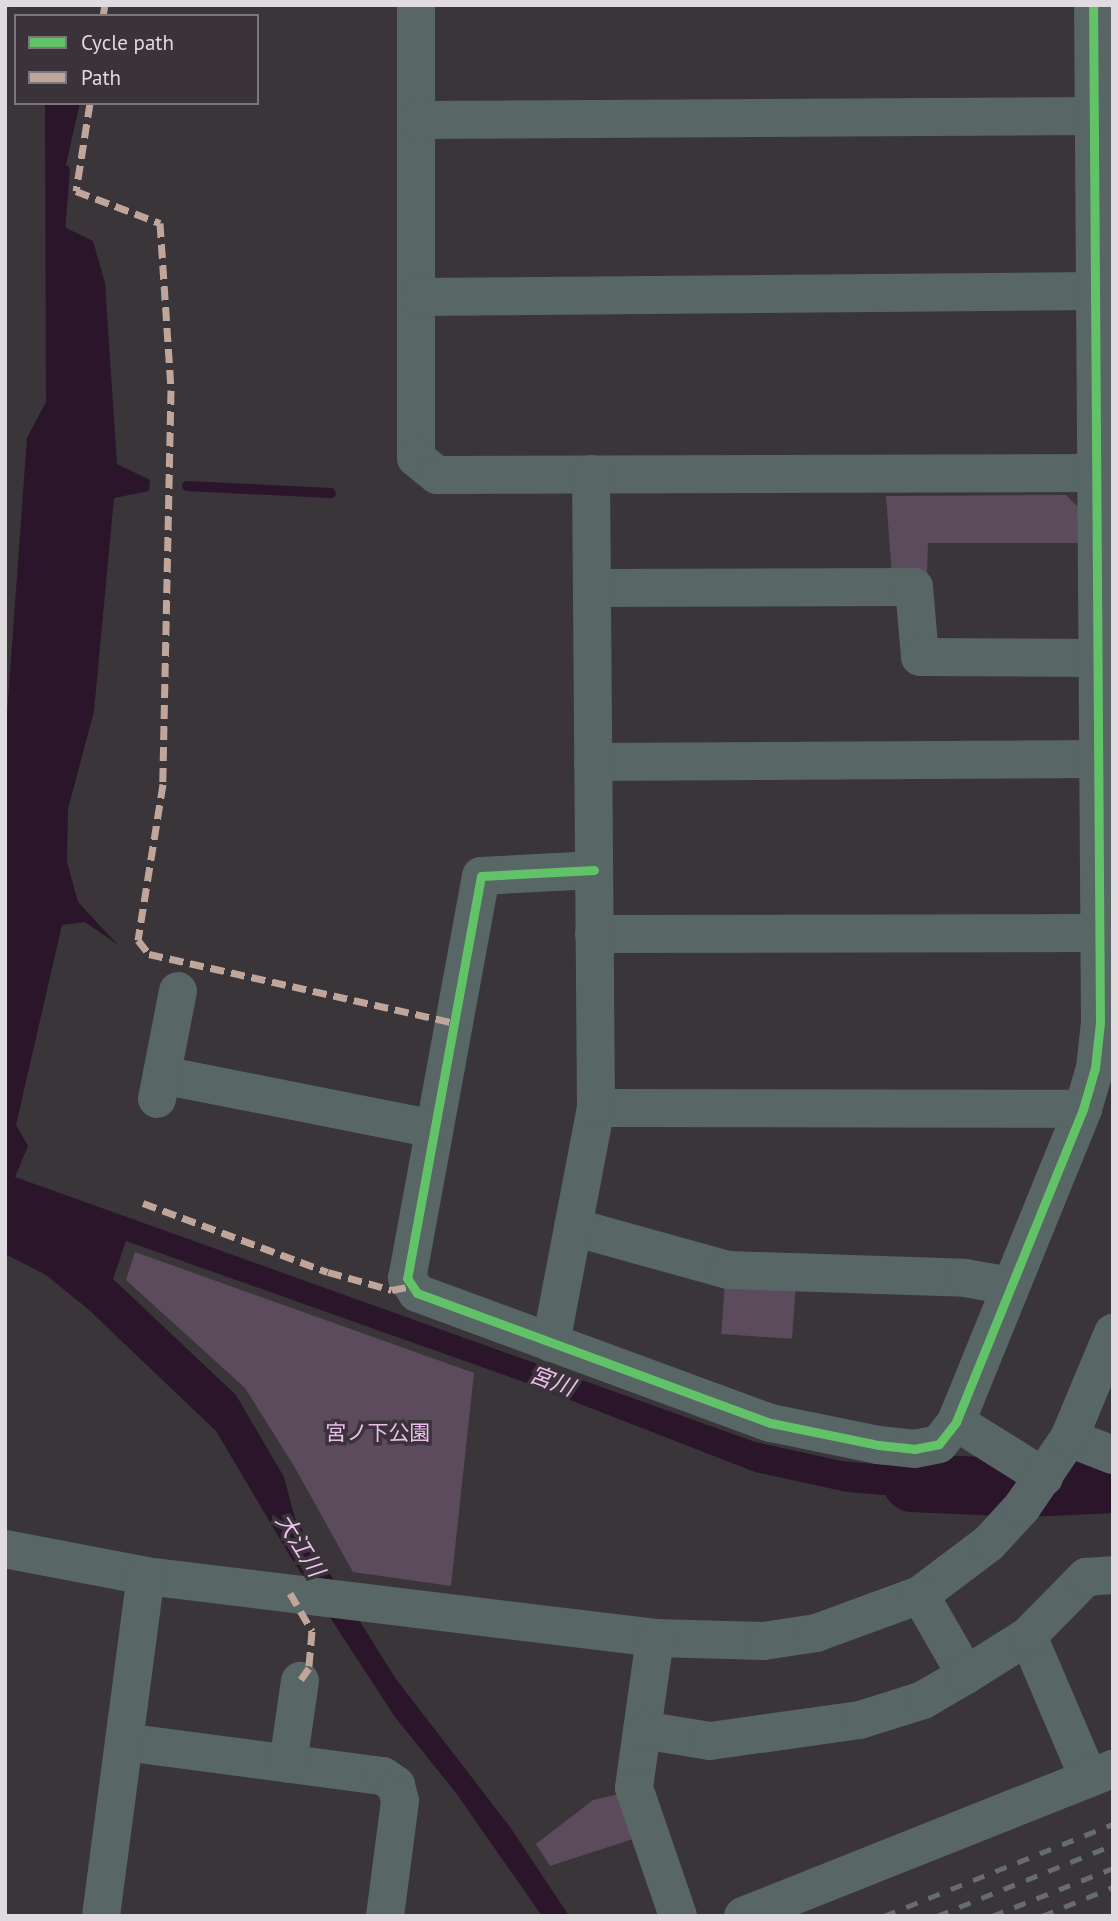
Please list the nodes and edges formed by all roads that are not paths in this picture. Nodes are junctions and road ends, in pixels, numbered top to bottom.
1 (416, 5) edge
2 (1093, 5) edge
3 (1093, 116) junction
4 (416, 120) junction
5 (1095, 291) junction
6 (418, 297) junction
7 (1105, 473) edge
8 (591, 474) junction
9 (592, 588) junction
10 (1098, 658) junction
11 (1098, 759) junction
12 (593, 762) junction
13 (594, 870) junction
14 (1100, 933) junction
15 (594, 934) junction
16 (178, 991) dead end
17 (596, 1108) junction
18 (1083, 1109) junction
19 (434, 1129) junction
20 (573, 1227) junction
21 (1010, 1286) junction
22 (1113, 1333) edge
23 (551, 1343) junction
24 (956, 1422) junction
25 (1069, 1437) junction
26 (1113, 1455) edge
27 (1044, 1477) junction
28 (5, 1549) edge
29 (1113, 1575) edge
30 (146, 1576) junction
31 (920, 1595) junction
32 (1028, 1636) junction
33 (656, 1638) junction
34 (966, 1675) junction
35 (300, 1681) dead end
36 (642, 1730) junction
37 (124, 1742) junction
38 (288, 1764) junction
39 (1101, 1774) edge
40 (101, 1916) edge
41 (385, 1916) edge
42 (678, 1916) edge
43 (743, 1916) edge

1 - 4 street
2 - 3 street
3 - 4 street
3 - 5 street
4 - 6 street
5 - 6 street
5 - 7 street
6 - 8 street
7 - 8 street
7 - 10 street
8 - 9 street
9 - 10 street
9 - 12 street
10 - 11 street
11 - 12 street
11 - 14 street
12 - 13 street
13 - 15 street
13 - 19 street
14 - 15 street
14 - 18 street
15 - 17 street
16 - 19 street
17 - 18 street
17 - 20 street
18 - 21 street
19 - 23 street
20 - 21 street
20 - 23 street
21 - 24 street
22 - 25 street
23 - 24 street
24 - 27 street
25 - 26 street
25 - 27 street
27 - 31 street
28 - 30 street
29 - 32 street
30 - 33 street
30 - 37 street
31 - 33 street
31 - 34 street
32 - 34 street
32 - 39 street
33 - 36 street
34 - 36 street
35 - 38 street
36 - 42 street
37 - 38 street
37 - 40 street
38 - 41 street
39 - 43 street

